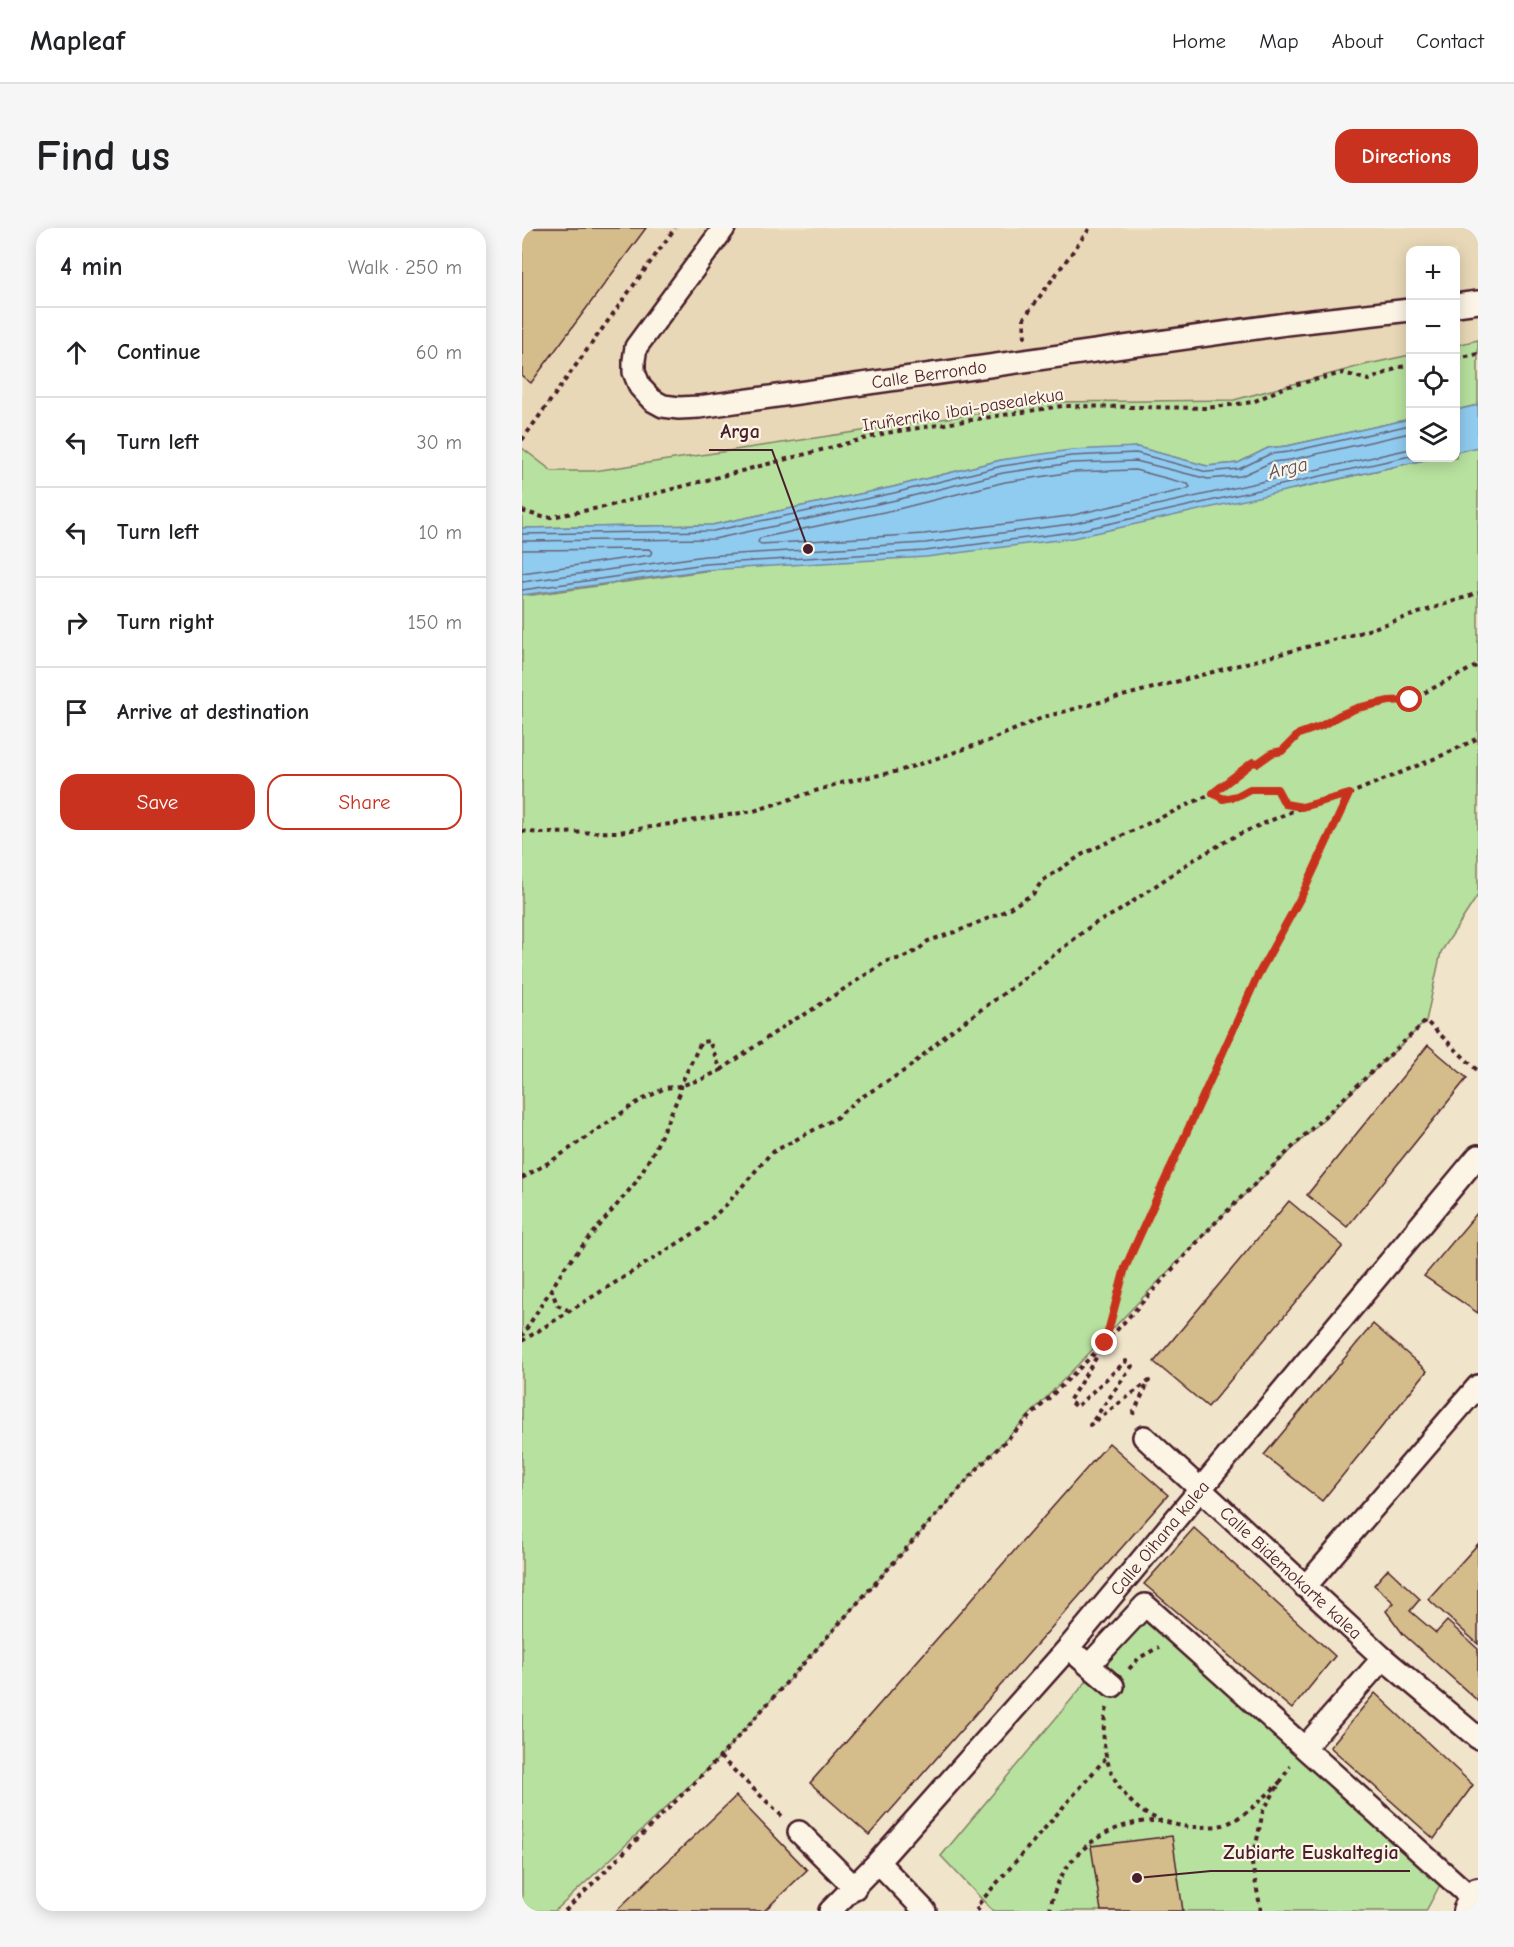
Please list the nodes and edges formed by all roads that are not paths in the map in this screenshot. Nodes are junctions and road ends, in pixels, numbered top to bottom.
1 (724, 228) edge
2 (1478, 302) edge
3 (1460, 304) edge
4 (1406, 310) edge
5 (1478, 1156) edge
6 (1478, 1386) edge
7 (1144, 1437) dead end
8 (1200, 1491) junction
9 (1305, 1587) junction
10 (1069, 1647) junction
11 (1383, 1658) junction
12 (1089, 1665) junction
13 (1113, 1686) road end
14 (1478, 1738) edge
15 (1305, 1747) junction
16 (799, 1832) road end
17 (878, 1862) junction
18 (855, 1888) junction
19 (1473, 1901) edge
20 (830, 1911) edge
21 (925, 1911) edge

1 - 4 street, Calle Berrondo
2 - 3 street
5 - 8 street, Calle Oihana kalea
6 - 9 street
7 - 8 street, Calle Bidemokarte kalea
8 - 9 street, Calle Bidemokarte kalea
8 - 10 street, Calle Oihana kalea
9 - 11 street, Calle Bidemokarte kalea
10 - 12 street
10 - 17 street, Calle Oihana kalea
11 - 14 street, Calle Bidemokarte kalea
11 - 15 street
12 - 13 street
12 - 15 street
15 - 19 street
16 - 18 street
17 - 18 street, Calle Oihana kalea
17 - 21 street
18 - 20 street, Calle Oihana kalea

